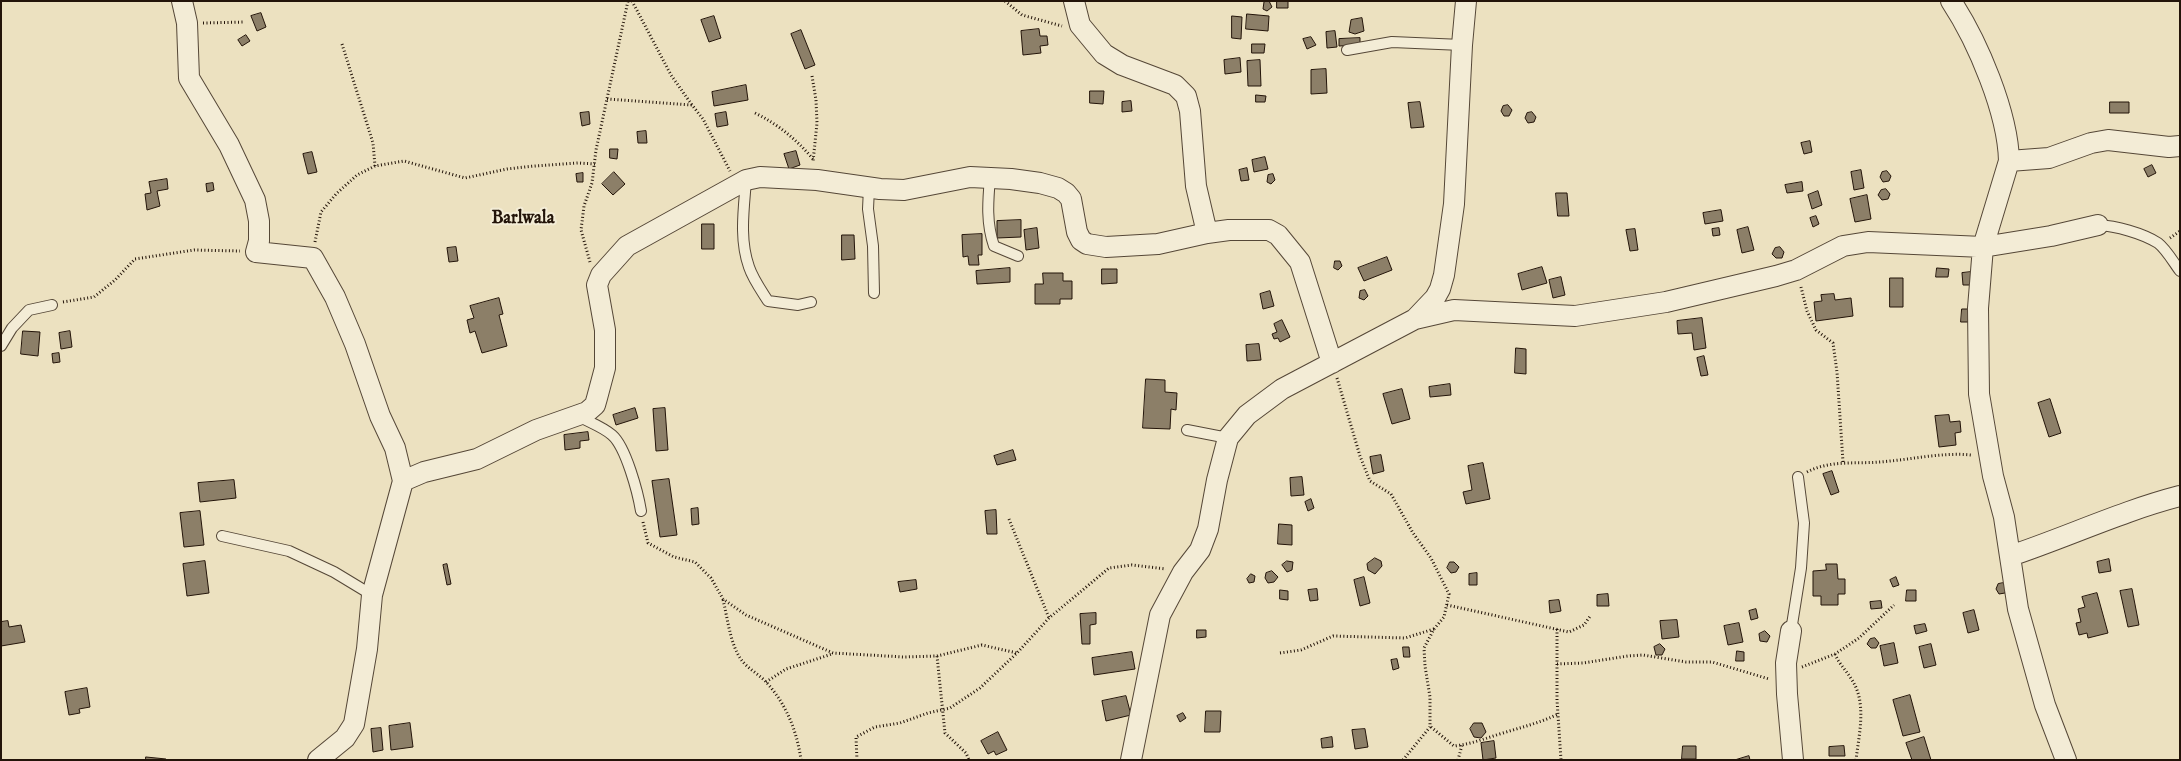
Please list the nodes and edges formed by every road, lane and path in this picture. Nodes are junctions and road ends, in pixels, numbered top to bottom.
1 (182, 1) edge
2 (628, 1) edge
3 (632, 1) edge
4 (1004, 1) edge
5 (1074, 1) edge
6 (1466, 1) edge
7 (1951, 1) edge
8 (245, 22) dead end
9 (187, 23) junction
10 (1080, 25) junction
11 (342, 44) dead end
12 (1462, 45) junction
13 (1347, 50) dead end
14 (812, 76) dead end
15 (606, 99) junction
16 (692, 105) junction
17 (755, 113) dead end
18 (2180, 146) edge
19 (813, 159) junction
20 (2009, 161) junction
21 (595, 164) junction
22 (375, 166) junction
23 (990, 177) junction
24 (814, 180) junction
25 (742, 181) junction
26 (869, 188) junction
27 (2098, 225) joint
28 (1207, 233) junction
29 (1983, 247) junction
30 (256, 252) junction
31 (1018, 256) dead end
32 (313, 258) junction
33 (1796, 270) junction
34 (2180, 271) edge
35 (597, 285) junction
36 (874, 293) dead end
37 (811, 302) dead end
38 (52, 305) joint
39 (1415, 320) junction
40 (1, 346) edge
41 (1332, 363) junction
42 (578, 416) junction
43 (1187, 430) dead end
44 (1228, 438) junction
45 (1989, 451) junction
46 (1842, 462) junction
47 (1798, 477) joint
48 (403, 481) junction
49 (2180, 496) edge
50 (641, 511) joint
51 (1009, 520) dead end
52 (222, 536) dead end
53 (2010, 556) junction
54 (1183, 572) junction
55 (372, 595) junction
56 (723, 599) junction
57 (1447, 605) junction
58 (1894, 605) dead end
59 (1591, 614) dead end
60 (1049, 618) junction
61 (1434, 629) junction
62 (1557, 629) junction
63 (1791, 631) joint
64 (833, 653) junction
65 (1017, 653) junction
66 (1280, 653) dead end
67 (1835, 654) junction
68 (937, 656) junction
69 (1556, 664) junction
70 (766, 682) junction
71 (1786, 682) junction
72 (941, 710) junction
73 (1558, 714) junction
74 (1430, 727) junction
75 (1462, 745) junction
76 (318, 760) edge
77 (800, 760) edge
78 (857, 760) edge
79 (969, 760) edge
80 (1130, 760) edge
81 (1403, 760) edge
82 (1458, 760) edge
83 (1561, 760) edge
84 (1793, 760) edge
85 (1856, 760) edge
86 (2065, 760) edge

1 - 9 street
2 - 15 path
3 - 16 path
4 - 10 path
5 - 10 street
6 - 12 street
7 - 20 street
8 - 9 path
9 - 30 street
10 - 28 street
11 - 22 path
12 - 13 lane
12 - 39 street
14 - 19 path
15 - 16 path
15 - 21 path
16 - 25 path
17 - 19 path
18 - 20 street
19 - 24 path
20 - 29 street
21 - 22 path
21 - 35 path
22 - 32 path
23 - 26 street
23 - 28 street
23 - 31 lane
24 - 25 street
24 - 26 street
25 - 35 street
25 - 37 lane
26 - 36 lane
27 - 29 street
27 - 34 lane
28 - 41 street
29 - 33 street
29 - 45 street
30 - 32 street
30 - 38 path
32 - 48 street
33 - 39 street
33 - 46 path
35 - 42 street
38 - 40 lane
39 - 41 street
41 - 44 street
41 - 57 path
42 - 48 street
42 - 50 lane
43 - 44 lane
44 - 54 street
45 - 46 path
45 - 53 street
46 - 47 path
47 - 63 lane
48 - 55 street
49 - 53 street
50 - 56 path
51 - 60 path
52 - 55 lane
53 - 86 street
54 - 60 path
54 - 80 street
55 - 76 street
56 - 64 path
56 - 70 path
57 - 61 path
57 - 62 path
58 - 67 path
59 - 62 path
60 - 65 path
61 - 66 path
61 - 74 path
62 - 69 path
63 - 71 street
64 - 68 path
64 - 70 path
65 - 68 path
65 - 72 path
67 - 71 path
67 - 85 path
68 - 72 path
69 - 71 path
69 - 73 path
70 - 77 path
71 - 84 street
72 - 78 path
72 - 79 path
73 - 75 path
73 - 83 path
74 - 75 path
74 - 81 path
75 - 82 path

